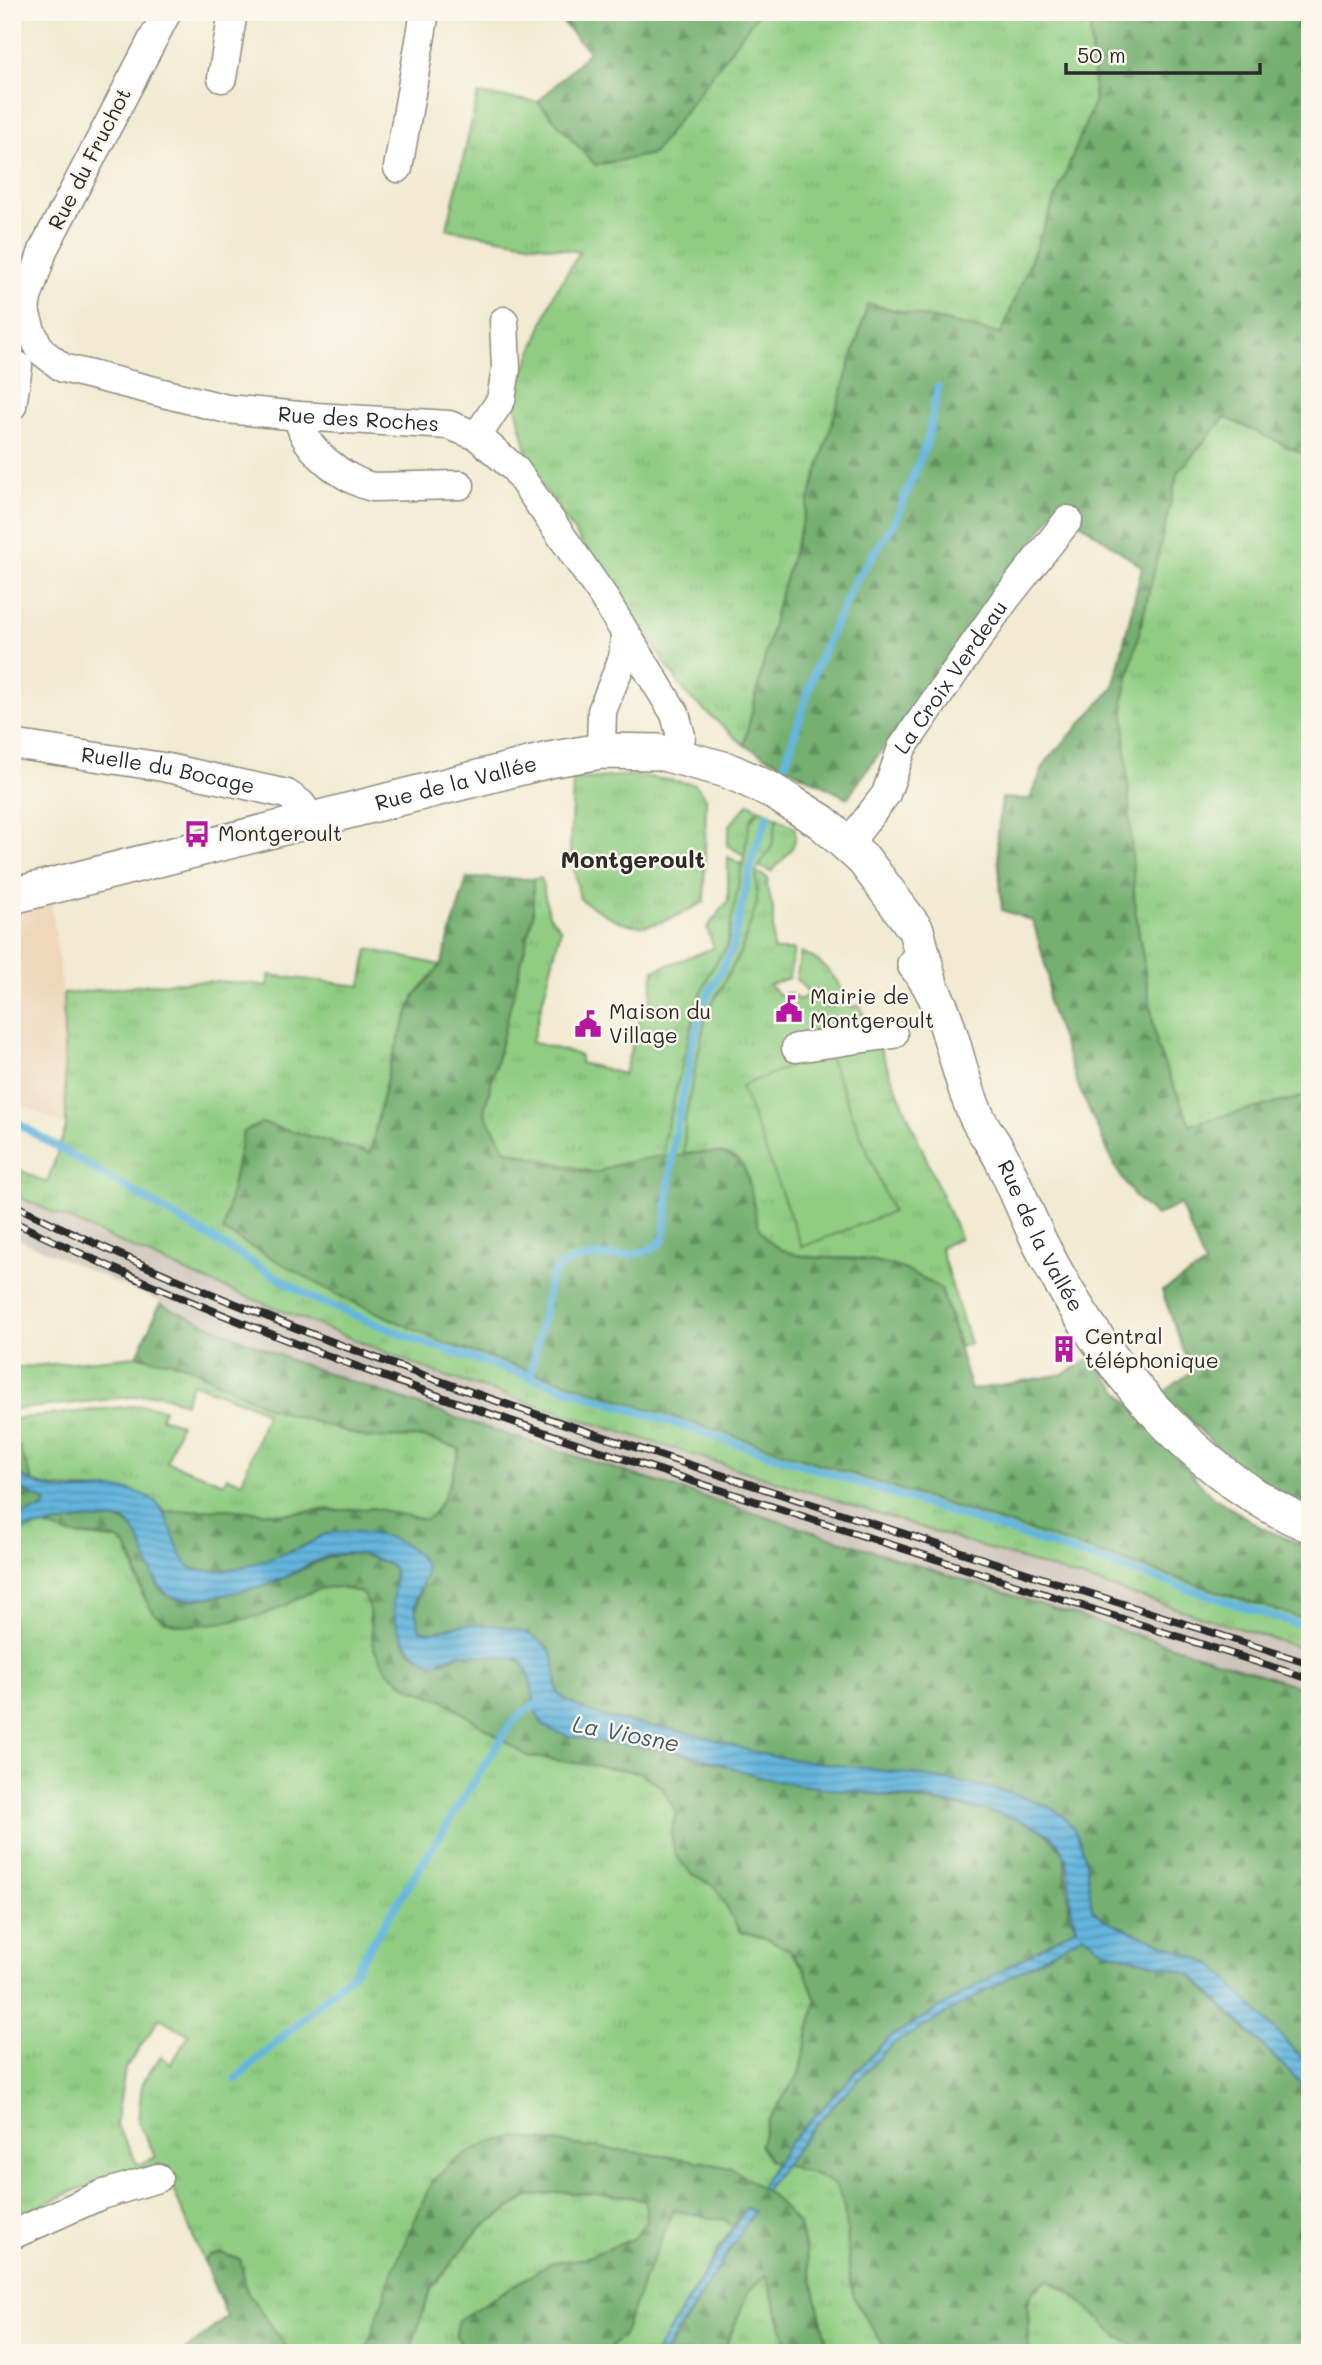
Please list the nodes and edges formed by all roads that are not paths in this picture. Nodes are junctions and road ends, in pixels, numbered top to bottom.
1 (167, 12) edge
2 (233, 12) edge
3 (425, 12) edge
4 (222, 78) dead end
5 (398, 168) dead end
6 (18, 310) edge
7 (504, 321) dead end
8 (18, 366) dead end
9 (12, 406) edge
10 (299, 416) junction
11 (477, 436) junction
12 (460, 485) dead end
13 (1068, 520) dead end
14 (625, 636) junction
15 (12, 744) edge
16 (601, 751) junction
17 (679, 755) junction
18 (312, 820) junction
19 (849, 843) junction
20 (12, 896) edge
21 (893, 1034) dead end
22 (796, 1048) dead end
23 (1310, 1525) edge
24 (158, 2178) dead end
25 (12, 2235) edge

1 - 6 street, Rue du Fruchot
2 - 4 street
3 - 5 street
6 - 10 street, Rue des Roches
7 - 11 street
8 - 9 street
10 - 11 street, Rue des Roches
10 - 12 street
11 - 14 street, Rue des Roches
13 - 19 street, La Croix Verdeau
14 - 16 street
14 - 17 street, Rue des Roches
15 - 18 street, Ruelle du Bocage
16 - 17 main road, Rue de la Vallée
16 - 18 main road, Rue de la Vallée
17 - 19 main road, Rue de la Vallée
18 - 20 main road, Rue de la Vallée
19 - 23 main road, Rue de la Vallée
21 - 22 street
24 - 25 street

